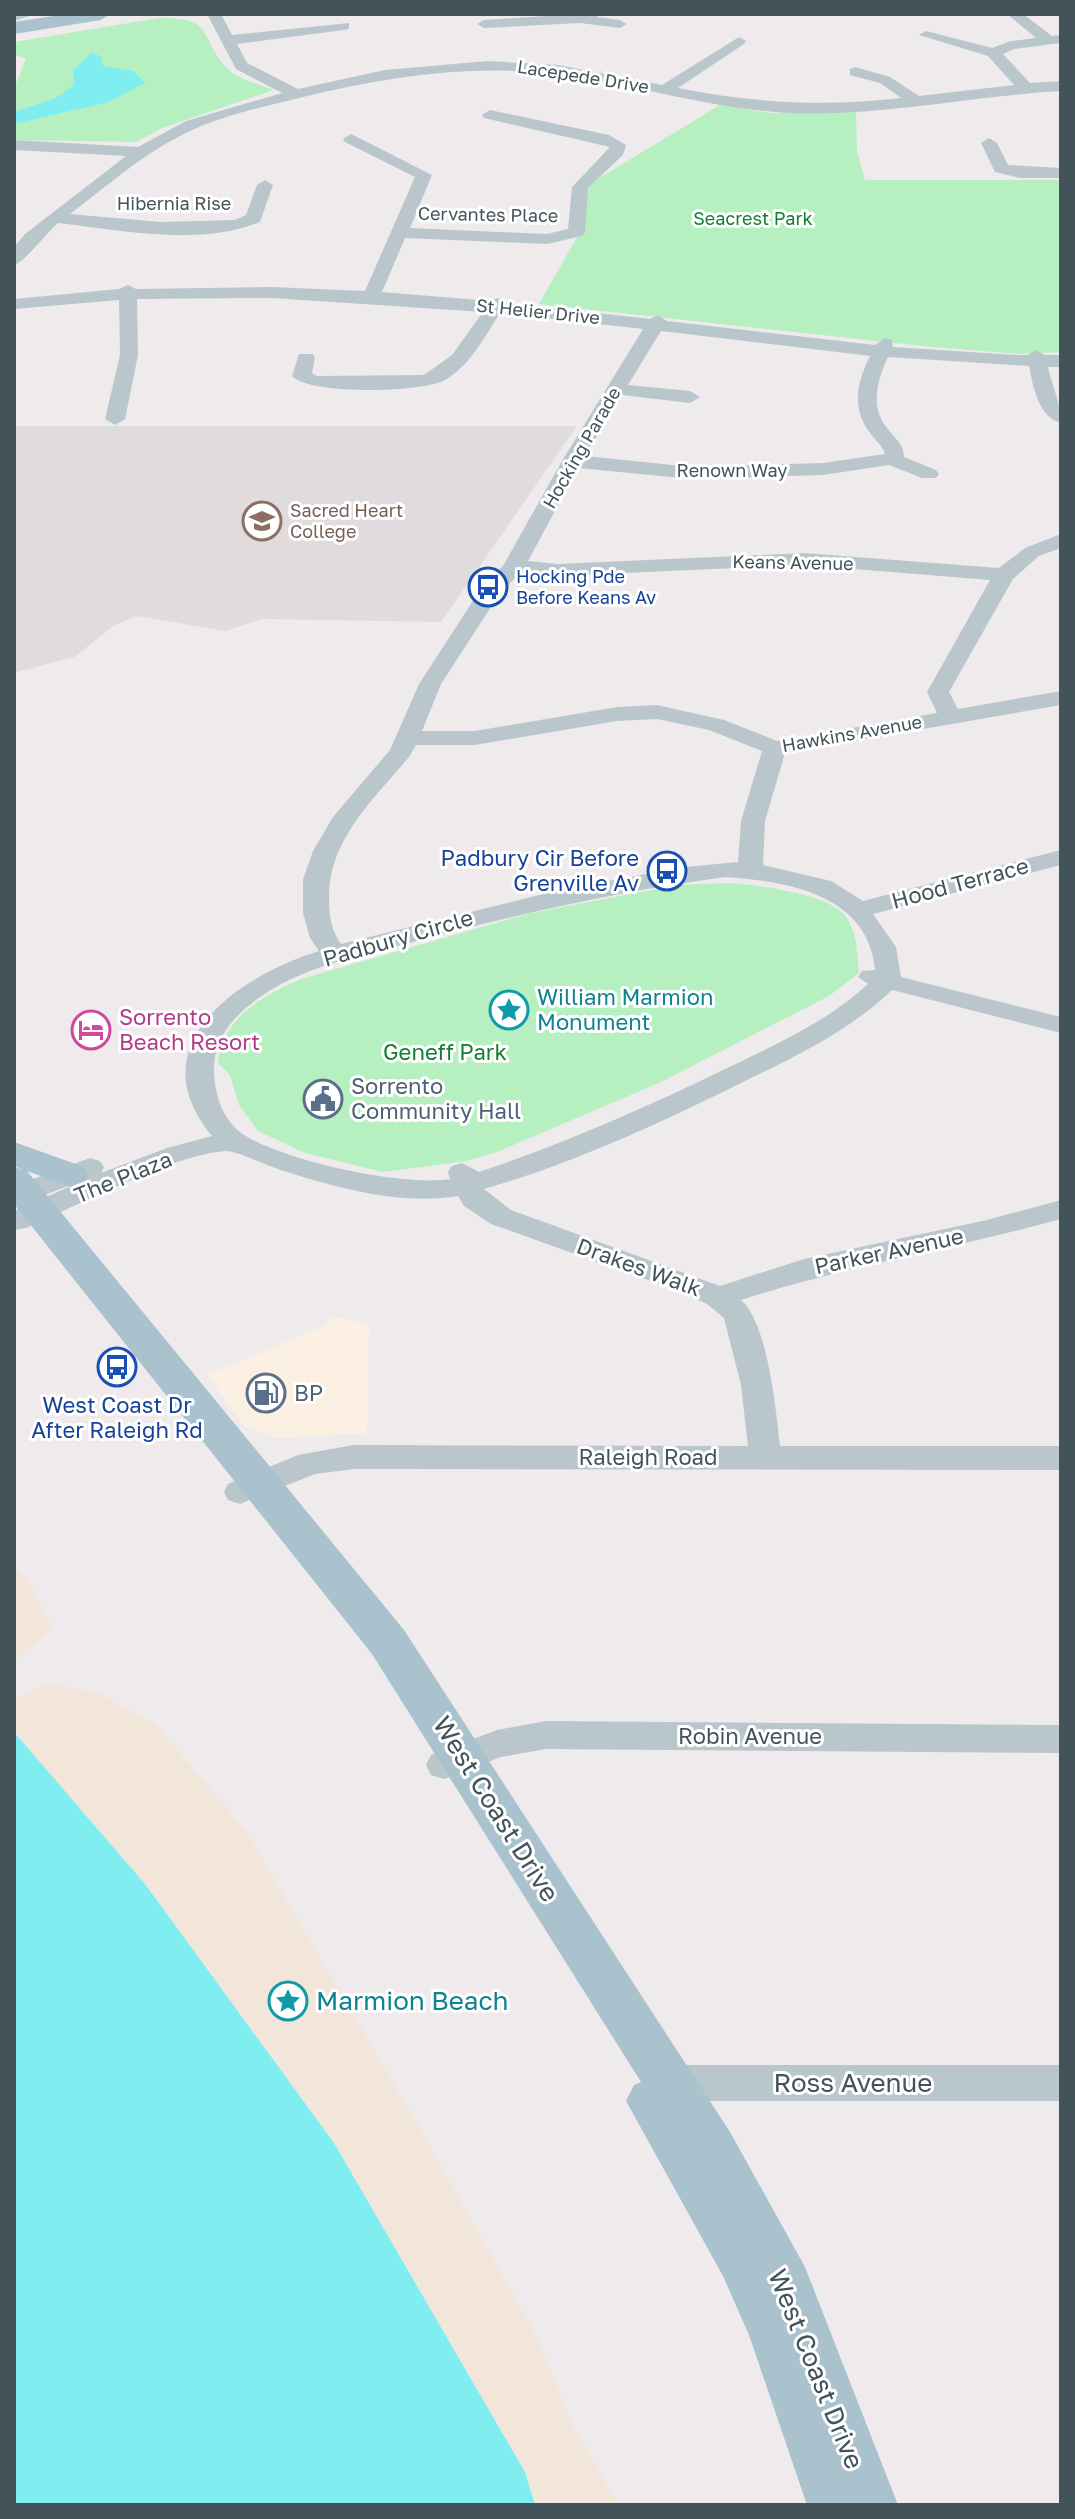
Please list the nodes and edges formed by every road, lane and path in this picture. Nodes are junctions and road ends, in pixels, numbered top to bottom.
1 (29, 14) edge
2 (65, 14) edge
3 (101, 14) edge
4 (198, 14) edge
5 (1014, 14) edge
6 (587, 16) edge
7 (14, 23) edge
8 (620, 24) dead end
9 (344, 26) dead end
10 (220, 27) edge
11 (926, 35) dead end
12 (480, 38) edge
13 (1054, 39) edge
14 (739, 41) dead end
15 (993, 53) junction
16 (855, 72) dead end
17 (1061, 86) edge
18 (1025, 87) junction
19 (664, 90) junction
20 (297, 94) junction
21 (915, 100) junction
22 (490, 115) dead end
23 (351, 139) dead end
24 (989, 143) dead end
25 (14, 145) edge
26 (141, 152) junction
27 (1061, 173) edge
28 (265, 185) dead end
29 (58, 218) junction
30 (401, 233) junction
31 (14, 260) edge
32 (128, 292) junction
33 (373, 293) junction
34 (16, 299) edge
35 (497, 305) junction
36 (657, 322) junction
37 (883, 347) junction
38 (306, 358) dead end
39 (1036, 358) junction
40 (1061, 358) edge
41 (616, 389) junction
42 (690, 397) dead end
43 (1061, 417) edge
44 (115, 419) dead end
45 (891, 459) junction
46 (572, 461) junction
47 (929, 474) dead end
48 (1061, 540) edge
49 (510, 572) junction
50 (1004, 575) junction
51 (1061, 698) edge
52 (950, 716) junction
53 (416, 738) junction
54 (775, 748) junction
55 (1061, 857) edge
56 (738, 870) junction
57 (861, 914) junction
58 (346, 952) junction
59 (879, 979) junction
60 (1061, 1025) edge
61 (211, 1120) junction
62 (233, 1141) junction
63 (156, 1152) junction
64 (71, 1175) joint
65 (466, 1178) junction
66 (20, 1196) edge
67 (1061, 1209) edge
68 (718, 1297) junction
69 (765, 1457) junction
70 (1061, 1458) edge
71 (250, 1487) junction
72 (1061, 1739) edge
73 (453, 1761) junction
74 (1061, 2083) edge
75 (659, 2088) junction
76 (836, 2505) edge
77 (869, 2505) edge

1 - 7 street
2 - 7 main road
3 - 7 main road
4 - 10 street
5 - 13 street
6 - 8 street
6 - 12 street
9 - 10 street
10 - 20 street
11 - 15 street
12 - 19 street, Lacepede Drive
12 - 20 street, Lacepede Drive
13 - 15 street
14 - 19 street
15 - 18 street
16 - 21 street
17 - 18 street, Lacepede Drive
18 - 21 street, Lacepede Drive
19 - 21 street, Lacepede Drive
20 - 26 street, Lacepede Drive
22 - 30 street, Cervantes Place
23 - 30 street
24 - 27 street
25 - 26 street
26 - 29 street, Lacepede Drive
28 - 29 street, Hibernia Rise
29 - 31 street, Lacepede Drive
30 - 33 street
32 - 33 street, St Helier Drive
32 - 34 street, St Helier Drive
32 - 44 street
33 - 35 street, St Helier Drive
35 - 36 street, St Helier Drive
35 - 38 street
36 - 37 street, St Helier Drive
36 - 41 street, Hocking Parade
37 - 39 street, St Helier Drive
37 - 45 street
39 - 40 street, St Helier Drive
39 - 43 street
41 - 42 street
41 - 46 street, Hocking Parade
45 - 46 street, Renown Way
45 - 47 street, Renown Way
46 - 49 street, Hocking Parade
48 - 50 street
49 - 50 street, Keans Avenue
49 - 53 street, Hocking Parade
50 - 52 street
51 - 52 street, Hawkins Avenue
52 - 54 street, Hawkins Avenue
53 - 54 street, Hawkins Avenue
53 - 58 street, Hocking Parade
54 - 56 street
55 - 57 street, Hood Terrace
56 - 57 street, Padbury Circle
56 - 58 street, Padbury Circle
57 - 59 street, Padbury Circle
58 - 61 street, Padbury Circle
59 - 60 street
59 - 65 street
61 - 62 street
61 - 63 street, The Plaza
62 - 63 street, The Plaza
62 - 65 street
63 - 64 street, The Plaza
63 - 66 street, The Plaza
64 - 66 main road
65 - 68 street, Drakes Walk
66 - 71 main road, West Coast Drive
67 - 68 street, Parker Avenue
68 - 69 street, Drakes Walk
69 - 70 street, Raleigh Road
69 - 71 street, Raleigh Road
71 - 73 main road, West Coast Drive
72 - 73 street, Robin Avenue
73 - 75 main road, West Coast Drive
74 - 75 street, Ross Avenue
75 - 76 main road, West Coast Drive
75 - 77 main road, West Coast Drive

